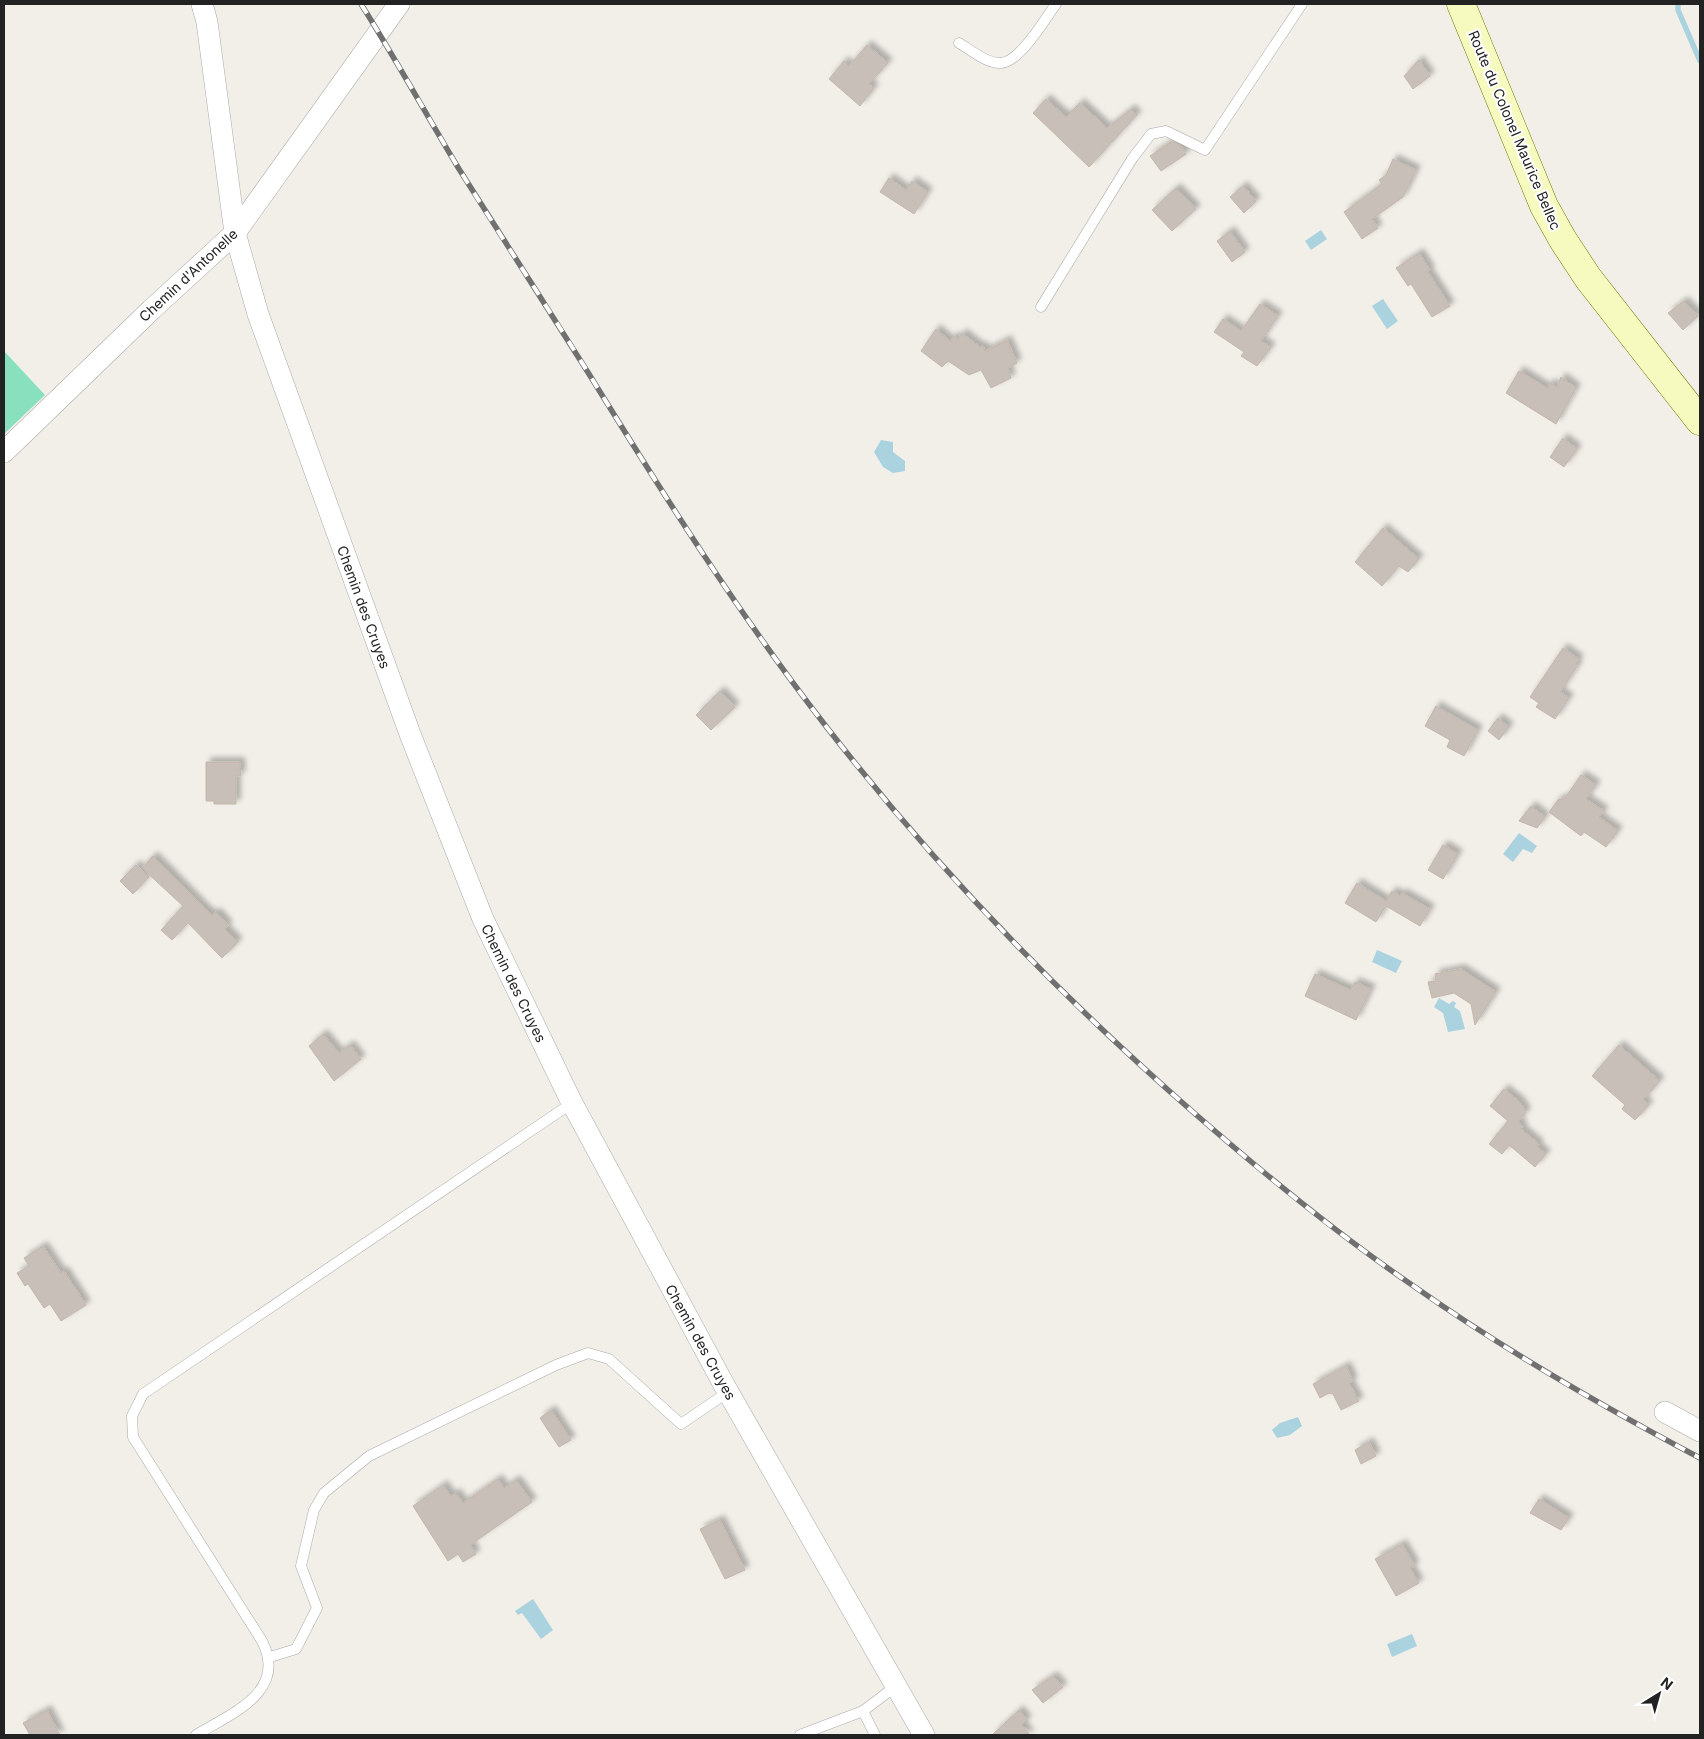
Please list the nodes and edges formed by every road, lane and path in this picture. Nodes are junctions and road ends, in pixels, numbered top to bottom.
1 (202, 4) edge
2 (399, 4) edge
3 (1056, 4) edge
4 (1302, 4) edge
5 (1461, 4) edge
6 (959, 43) dead end
7 (235, 233) junction
8 (1041, 307) dead end
9 (1700, 422) edge
10 (4, 452) edge
11 (572, 1102) junction
12 (728, 1392) junction
13 (1665, 1412) dead end
14 (1700, 1431) edge
15 (270, 1657) junction
16 (896, 1686) junction
17 (863, 1711) junction
18 (196, 1735) edge
19 (800, 1735) edge
20 (875, 1735) edge
21 (924, 1735) edge

1 - 7 street, Chemin des Cruyes
2 - 7 street, Chemin d'Antonelle
3 - 6 lane
4 - 8 lane
5 - 9 main road, Route du Colonel Maurice Bellec
7 - 10 street, Chemin d'Antonelle
7 - 11 street, Chemin des Cruyes
11 - 12 street, Chemin des Cruyes
11 - 15 lane
12 - 15 lane
12 - 16 street, Chemin des Cruyes
13 - 14 street
15 - 18 lane
16 - 17 lane
16 - 21 street, Chemin des Cruyes
17 - 19 lane
17 - 20 lane

